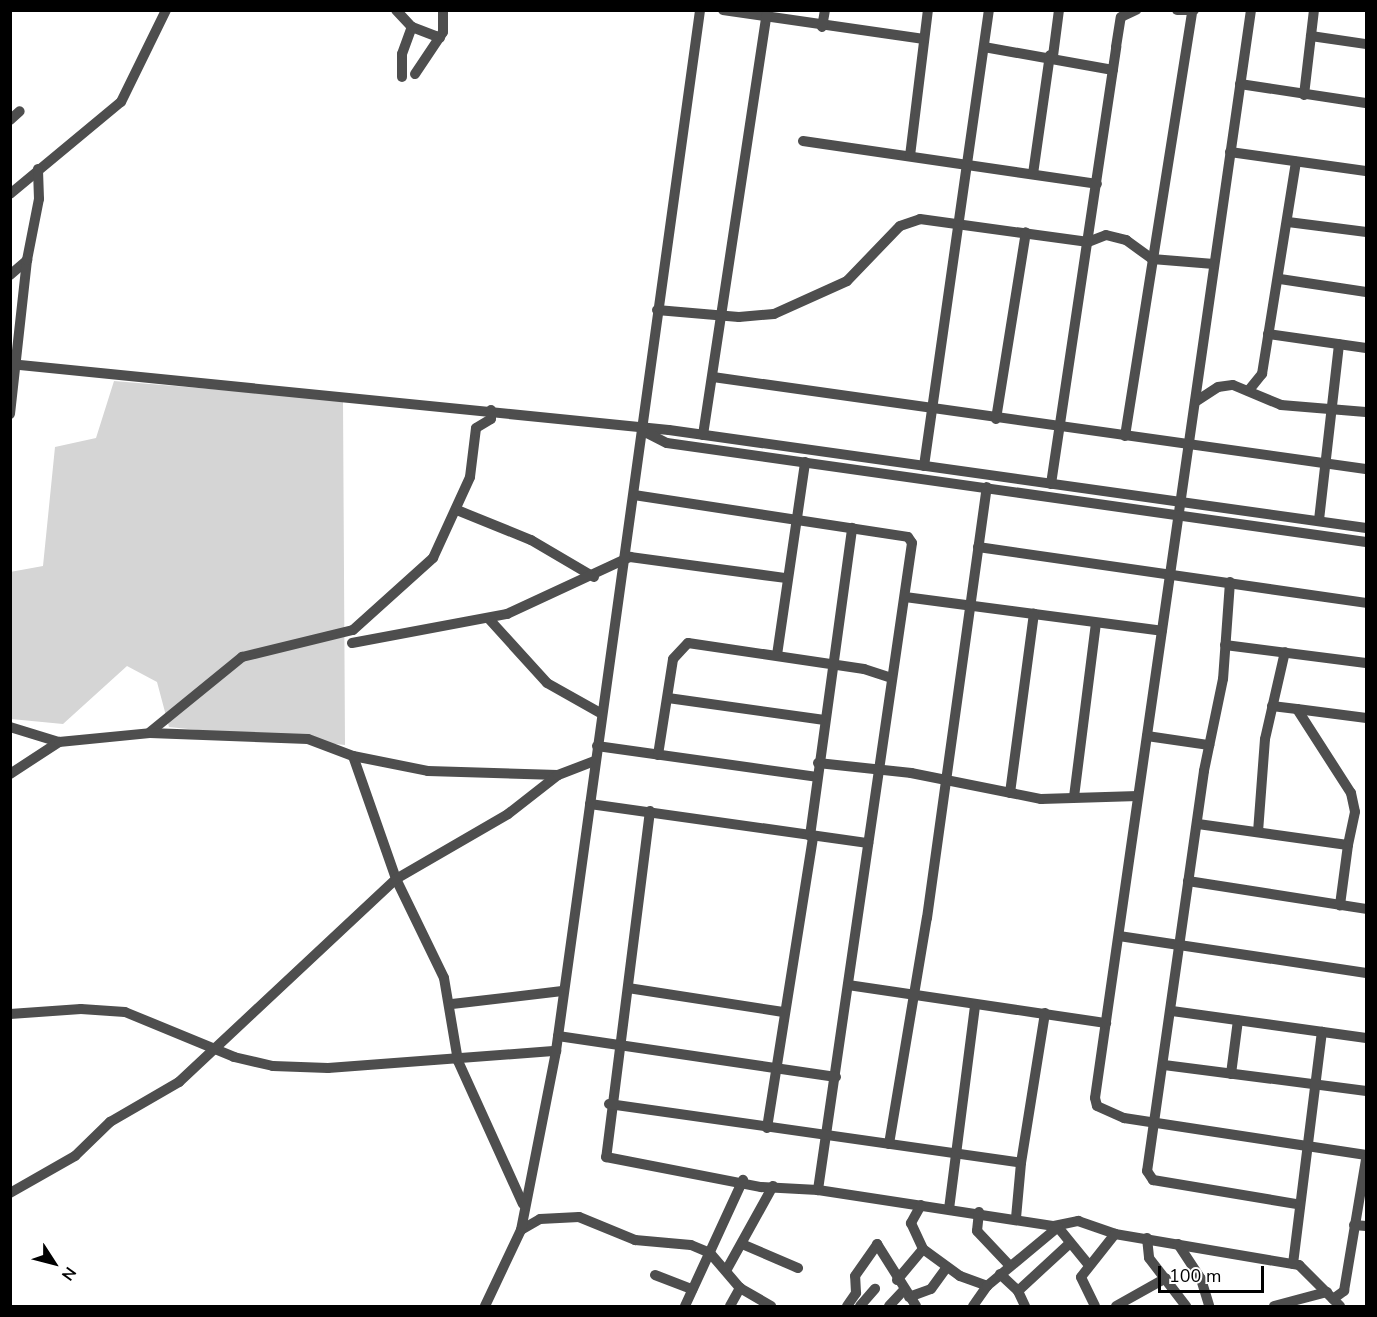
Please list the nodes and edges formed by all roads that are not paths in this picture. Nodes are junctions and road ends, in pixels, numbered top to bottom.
1 (166, 10) edge
2 (443, 10) edge
3 (700, 10) edge
4 (723, 10) edge
5 (825, 10) edge
6 (928, 10) edge
7 (989, 10) edge
8 (1059, 10) edge
9 (1136, 10) edge
10 (1177, 10) edge
11 (1251, 10) edge
12 (1314, 10) edge
13 (397, 11) edge
14 (1193, 12) edge
15 (766, 16) junction
16 (412, 27) junction
17 (822, 27) junction
18 (1311, 36) junction
19 (440, 38) junction
20 (924, 39) junction
21 (1366, 44) edge
22 (984, 46) junction
23 (1052, 56) junction
24 (1113, 70) junction
25 (415, 74) dead end
26 (402, 77) dead end
27 (1240, 84) junction
28 (1304, 95) junction
29 (1366, 103) edge
30 (20, 111) dead end
31 (10, 120) edge
32 (803, 141) dead end
33 (1230, 152) junction
34 (910, 156) junction
35 (1296, 162) junction
36 (969, 165) junction
37 (38, 169) junction
38 (1366, 171) edge
39 (1033, 174) junction
40 (1097, 184) junction
41 (10, 194) edge
42 (1288, 222) junction
43 (960, 223) junction
44 (1026, 232) junction
45 (1366, 232) edge
46 (1088, 242) junction
47 (1152, 259) junction
48 (27, 260) junction
49 (1214, 264) junction
50 (10, 276) edge
51 (1280, 279) junction
52 (1366, 292) edge
53 (657, 310) junction
54 (721, 315) junction
55 (1268, 334) junction
56 (1340, 344) junction
57 (1366, 348) edge
58 (14, 364) edge
59 (713, 377) junction
60 (1249, 390) junction
61 (1195, 402) junction
62 (1334, 408) junction
63 (491, 410) junction
64 (935, 410) junction
65 (1366, 412) edge
66 (10, 414) edge
67 (996, 419) junction
68 (1059, 428) junction
69 (644, 431) junction
70 (703, 435) junction
71 (1125, 436) junction
72 (1189, 445) junction
73 (805, 462) junction
74 (1326, 464) junction
75 (924, 466) junction
76 (1366, 469) edge
77 (1051, 484) junction
78 (987, 488) junction
79 (634, 495) junction
80 (1181, 500) junction
81 (457, 510) junction
82 (1179, 512) junction
83 (796, 519) junction
84 (1319, 520) junction
85 (852, 528) junction
86 (1366, 528) edge
87 (1366, 542) edge
88 (978, 547) junction
89 (624, 558) junction
90 (1170, 572) junction
91 (594, 577) junction
92 (785, 578) junction
93 (1230, 582) junction
94 (905, 597) junction
95 (1366, 603) edge
96 (971, 606) junction
97 (1034, 614) junction
98 (489, 619) junction
99 (1096, 622) junction
100 (1162, 631) junction
101 (352, 643) dead end
102 (1225, 645) junction
103 (1285, 652) junction
104 (777, 655) junction
105 (1366, 663) edge
106 (834, 664) junction
107 (892, 678) junction
108 (668, 698) junction
109 (1272, 706) junction
110 (1297, 709) junction
111 (602, 714) junction
112 (1366, 718) edge
113 (824, 720) junction
114 (10, 728) edge
115 (150, 733) junction
116 (1147, 736) junction
117 (59, 742) junction
118 (1209, 745) junction
119 (597, 746) junction
120 (658, 755) junction
121 (353, 756) junction
122 (595, 761) junction
123 (818, 763) junction
124 (878, 769) junction
125 (10, 774) edge
126 (558, 775) junction
127 (817, 777) junction
128 (945, 781) junction
129 (1010, 793) junction
130 (1138, 796) junction
131 (1074, 797) junction
132 (590, 804) junction
133 (650, 811) junction
134 (1198, 824) junction
135 (1258, 832) junction
136 (812, 837) junction
137 (868, 843) junction
138 (1348, 845) junction
139 (396, 879) junction
140 (1188, 881) junction
141 (1340, 905) junction
142 (1366, 909) edge
143 (1119, 936) junction
144 (1180, 946) junction
145 (1366, 972) edge
146 (848, 985) junction
147 (628, 988) junction
148 (562, 992) junction
149 (916, 993) junction
150 (452, 1004) junction
151 (975, 1005) junction
152 (1172, 1011) junction
153 (783, 1012) junction
154 (1045, 1013) junction
155 (10, 1014) edge
156 (1238, 1020) junction
157 (1106, 1023) junction
158 (1322, 1032) junction
159 (558, 1036) junction
160 (1366, 1038) edge
161 (618, 1044) junction
162 (214, 1049) junction
163 (556, 1051) junction
164 (458, 1061) junction
165 (1164, 1065) junction
166 (775, 1068) junction
167 (1231, 1074) junction
168 (836, 1077) junction
169 (1313, 1085) junction
170 (1366, 1091) edge
171 (609, 1104) junction
172 (1154, 1125) junction
173 (767, 1128) junction
174 (828, 1137) junction
175 (889, 1144) junction
176 (1306, 1146) junction
177 (958, 1154) junction
178 (1366, 1157) edge
179 (1021, 1163) junction
180 (743, 1180) junction
181 (773, 1186) junction
182 (818, 1190) junction
183 (10, 1193) edge
184 (523, 1204) junction
185 (1297, 1204) junction
186 (921, 1205) junction
187 (949, 1209) junction
188 (980, 1212) junction
189 (1016, 1218) junction
190 (1354, 1225) junction
191 (1057, 1226) junction
192 (1366, 1226) edge
193 (521, 1230) junction
194 (1115, 1234) junction
195 (1147, 1238) junction
196 (742, 1244) junction
197 (1069, 1244) junction
198 (1178, 1244) junction
199 (923, 1249) junction
200 (710, 1253) junction
201 (1293, 1263) junction
202 (1088, 1264) junction
203 (1010, 1266) junction
204 (947, 1267) junction
205 (798, 1268) dead end
206 (728, 1269) junction
207 (1000, 1274) junction
208 (655, 1275) dead end
209 (1167, 1278) junction
210 (897, 1280) junction
211 (987, 1286) junction
212 (740, 1288) junction
213 (692, 1289) junction
214 (875, 1289) dead end
215 (1018, 1291) junction
216 (909, 1298) edge
217 (1333, 1299) edge
218 (1306, 1303) edge
219 (1093, 1304) edge
220 (485, 1306) edge
221 (685, 1306) edge
222 (730, 1306) edge
223 (771, 1306) edge
224 (847, 1306) edge
225 (860, 1306) edge
226 (889, 1306) edge
227 (973, 1306) edge
228 (1025, 1306) edge
229 (1080, 1306) edge
230 (1116, 1306) edge
231 (1186, 1306) edge
232 (1209, 1306) edge
233 (1274, 1306) edge

1 - 37 street
2 - 19 street
3 - 53 street
4 - 15 street
5 - 17 street
6 - 20 street
7 - 22 street
8 - 23 street
9 - 24 street
10 - 14 street
11 - 27 street
12 - 18 street
13 - 16 street
14 - 47 street
15 - 17 street
15 - 54 street
16 - 19 street
16 - 26 street
17 - 20 street
18 - 21 street
18 - 28 street
19 - 25 street
20 - 34 street
22 - 23 street
22 - 36 street
23 - 24 street
23 - 39 street
24 - 40 street
27 - 28 street
27 - 33 street
28 - 29 street
30 - 31 street
32 - 34 street
33 - 35 street
33 - 49 street
34 - 36 street
35 - 38 street
35 - 42 street
36 - 39 street
36 - 43 street
37 - 41 street
37 - 48 street
39 - 40 street
40 - 46 street
42 - 45 street
42 - 51 street
43 - 44 street
43 - 54 street
43 - 64 street
44 - 46 street
44 - 67 street
46 - 47 street
46 - 68 street
47 - 49 street
47 - 71 street
48 - 50 street
48 - 58 street
49 - 61 street
51 - 52 street
51 - 55 street
53 - 54 street
53 - 69 street
54 - 59 street
55 - 56 street
55 - 60 street
56 - 57 street
56 - 62 street
58 - 63 street
58 - 66 street
59 - 64 street
59 - 70 street
60 - 61 street
60 - 62 street
61 - 72 street
62 - 65 street
62 - 74 street
63 - 69 street
63 - 81 street
64 - 67 street
64 - 75 street
67 - 68 street
68 - 71 street
68 - 77 street
69 - 70 street
69 - 73 street
69 - 79 street
70 - 75 street
71 - 72 street
72 - 74 street
72 - 80 street
73 - 78 street
73 - 83 street
74 - 76 street
74 - 84 street
75 - 77 street
77 - 80 street
78 - 82 street
78 - 88 street
79 - 83 street
79 - 89 street
80 - 82 street
80 - 84 street
81 - 91 street
81 - 115 street
82 - 87 street
82 - 90 street
83 - 85 street
83 - 92 street
84 - 86 street
85 - 94 street
85 - 106 street
88 - 90 street
88 - 96 street
89 - 91 street
89 - 92 street
89 - 111 street
90 - 93 street
90 - 100 street
91 - 98 street
92 - 104 street
93 - 95 street
93 - 102 street
94 - 96 street
94 - 107 street
96 - 97 street
96 - 128 street
97 - 99 street
97 - 129 street
98 - 101 street
98 - 111 street
99 - 100 street
99 - 131 street
100 - 116 street
102 - 103 street
102 - 118 street
103 - 105 street
103 - 109 street
104 - 106 street
104 - 108 street
106 - 107 street
106 - 113 street
107 - 124 street
108 - 113 street
108 - 120 street
109 - 110 street
109 - 135 street
110 - 112 street
110 - 138 street
111 - 119 street
113 - 123 street
114 - 117 street
115 - 117 street
115 - 121 street
116 - 118 street
116 - 130 street
117 - 125 street
118 - 134 street
119 - 120 street
119 - 122 street
120 - 127 street
121 - 126 street
121 - 139 street
122 - 126 street
122 - 132 street
123 - 124 street
123 - 127 street
124 - 128 street
124 - 137 street
126 - 139 street
127 - 136 street
128 - 129 street
128 - 149 street
129 - 131 street
130 - 131 street
130 - 143 street
132 - 133 street
132 - 148 street
133 - 136 street
133 - 147 street
134 - 135 street
134 - 140 street
135 - 138 street
136 - 137 street
136 - 153 street
137 - 146 street
138 - 141 street
139 - 150 street
139 - 162 street
140 - 141 street
140 - 144 street
141 - 142 street
143 - 144 street
143 - 157 street
144 - 145 street
144 - 152 street
146 - 149 street
146 - 168 street
147 - 153 street
147 - 161 street
148 - 150 street
148 - 159 street
149 - 151 street
149 - 175 street
150 - 164 street
151 - 154 street
151 - 177 street
152 - 156 street
152 - 165 street
153 - 166 street
154 - 157 street
154 - 179 street
155 - 162 street
156 - 158 street
156 - 167 street
157 - 172 street
158 - 160 street
158 - 169 street
159 - 161 street
159 - 163 street
161 - 166 street
161 - 171 street
162 - 164 street
162 - 183 street
163 - 164 street
163 - 184 street
164 - 184 street
165 - 167 street
165 - 172 street
166 - 168 street
166 - 173 street
167 - 169 street
168 - 174 street
169 - 170 street
169 - 176 street
171 - 173 street
171 - 180 street
172 - 176 street
172 - 185 street
173 - 174 street
174 - 175 street
174 - 182 street
175 - 177 street
176 - 178 street
176 - 185 street
177 - 179 street
177 - 187 street
178 - 190 street
179 - 189 street
180 - 181 street
180 - 200 street
181 - 182 street
181 - 196 street
182 - 186 street
184 - 193 street
185 - 201 street
186 - 187 street
186 - 199 street
187 - 188 street
188 - 189 street
188 - 203 street
189 - 191 street
190 - 192 street
190 - 217 street
191 - 194 street
191 - 197 street
191 - 203 street
193 - 200 street
193 - 220 street
194 - 195 street
194 - 202 street
195 - 198 street
195 - 209 street
196 - 205 street
196 - 206 street
197 - 202 street
197 - 215 street
198 - 201 street
198 - 232 street
199 - 204 street
199 - 210 street
200 - 206 street
200 - 213 street
201 - 217 street
202 - 219 street
203 - 207 street
204 - 211 street
204 - 216 street
206 - 212 street
207 - 211 street
207 - 215 street
208 - 213 street
209 - 230 street
209 - 231 street
210 - 216 street
210 - 224 street
211 - 227 street
212 - 222 street
212 - 223 street
213 - 221 street
214 - 225 street
215 - 228 street
216 - 226 street
217 - 218 street
218 - 233 street
219 - 229 street

